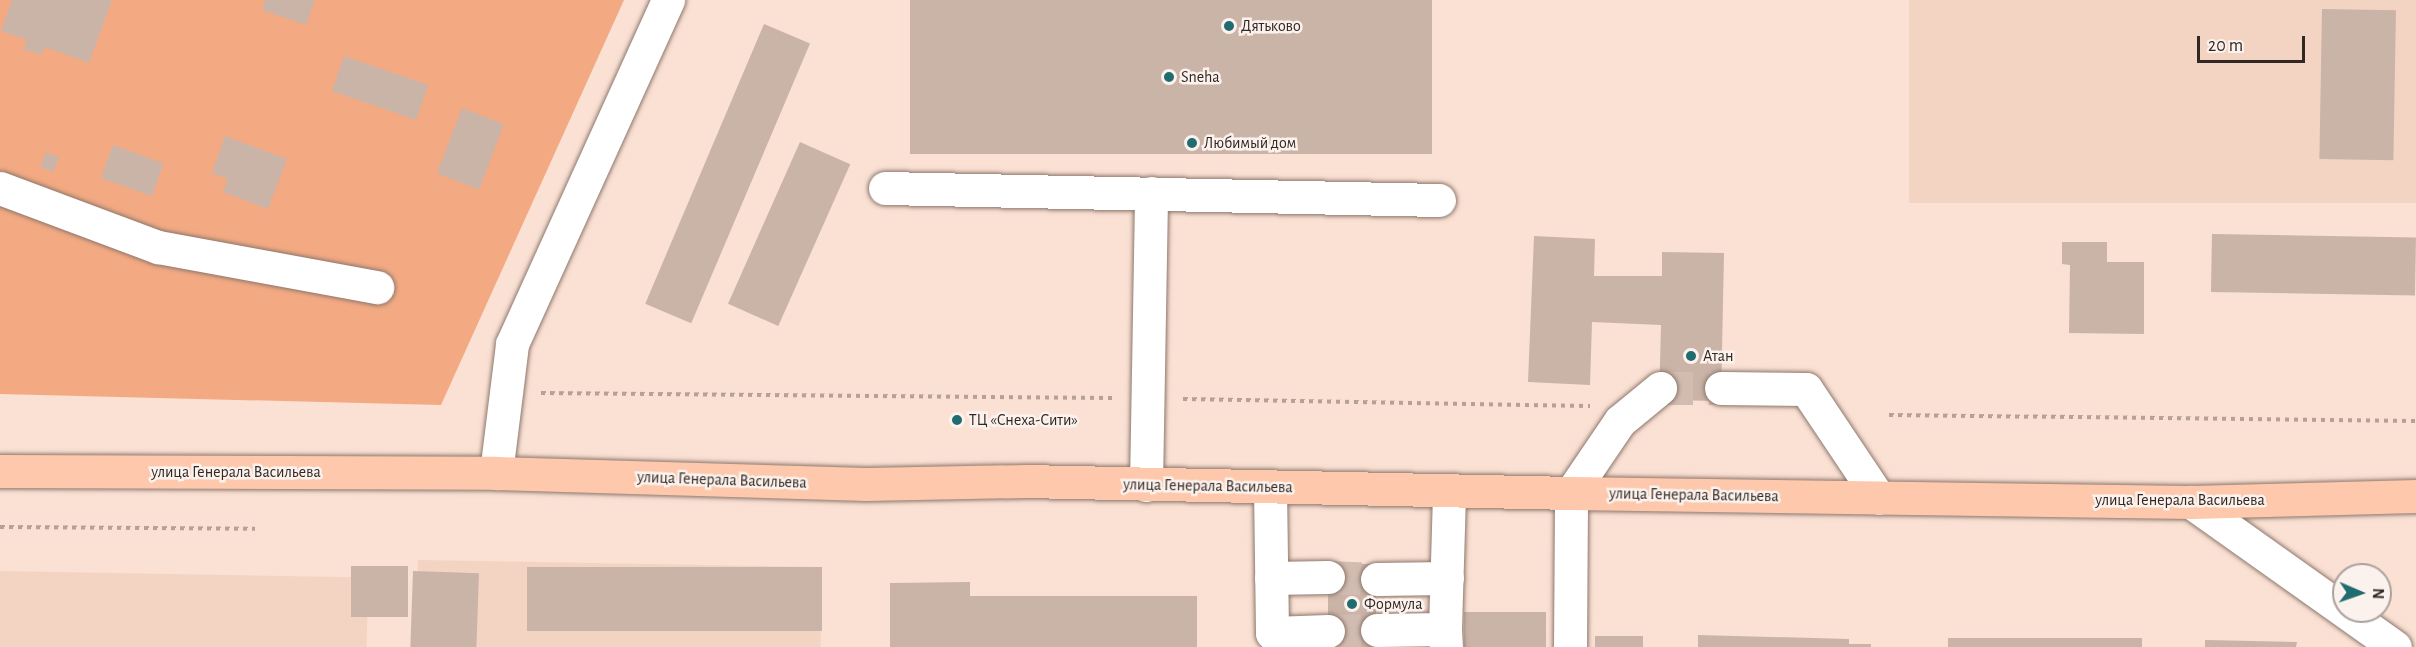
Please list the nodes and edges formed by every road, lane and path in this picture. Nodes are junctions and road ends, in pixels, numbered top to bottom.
1 (668, 0) edge
2 (0, 188) edge
3 (885, 188) dead end
4 (1151, 193) junction
5 (1439, 200) dead end
6 (377, 287) dead end
7 (1721, 388) tunnel mouth
8 (538, 393) dead end
9 (1649, 397) joint
10 (1120, 398) dead end
11 (1173, 399) dead end
12 (1889, 415) dead end
13 (2416, 421) edge
14 (0, 471) edge
15 (496, 473) junction
16 (1146, 485) junction
17 (1270, 488) junction
18 (1449, 491) junction
19 (1571, 493) junction
20 (2416, 496) edge
21 (1879, 498) junction
22 (2191, 502) junction
23 (0, 527) edge
24 (255, 529) dead end
25 (1271, 578) junction
26 (1328, 578) tunnel mouth
27 (1447, 578) junction
28 (1377, 579) tunnel mouth
29 (1377, 630) tunnel mouth
30 (1328, 631) tunnel mouth
31 (1445, 638) edge
32 (1272, 640) edge
33 (1570, 647) edge
34 (2395, 647) edge

1 - 15 lane
2 - 6 lane
3 - 4 lane
4 - 5 lane
4 - 16 lane
7 - 21 lane
8 - 10 path
9 - 11 path
9 - 19 lane
12 - 13 path
14 - 15 main road, улица Генерала Васильева
15 - 16 main road, улица Генерала Васильева
16 - 17 main road, улица Генерала Васильева
17 - 18 main road, улица Генерала Васильева
17 - 25 lane
18 - 19 main road, улица Генерала Васильева
18 - 27 lane
19 - 21 main road, улица Генерала Васильева
19 - 33 lane
20 - 22 main road, улица Генерала Васильева
21 - 22 main road, улица Генерала Васильева
22 - 34 lane
23 - 24 path
25 - 26 lane
25 - 32 lane
27 - 28 lane
27 - 31 lane
29 - 31 lane
30 - 32 lane

